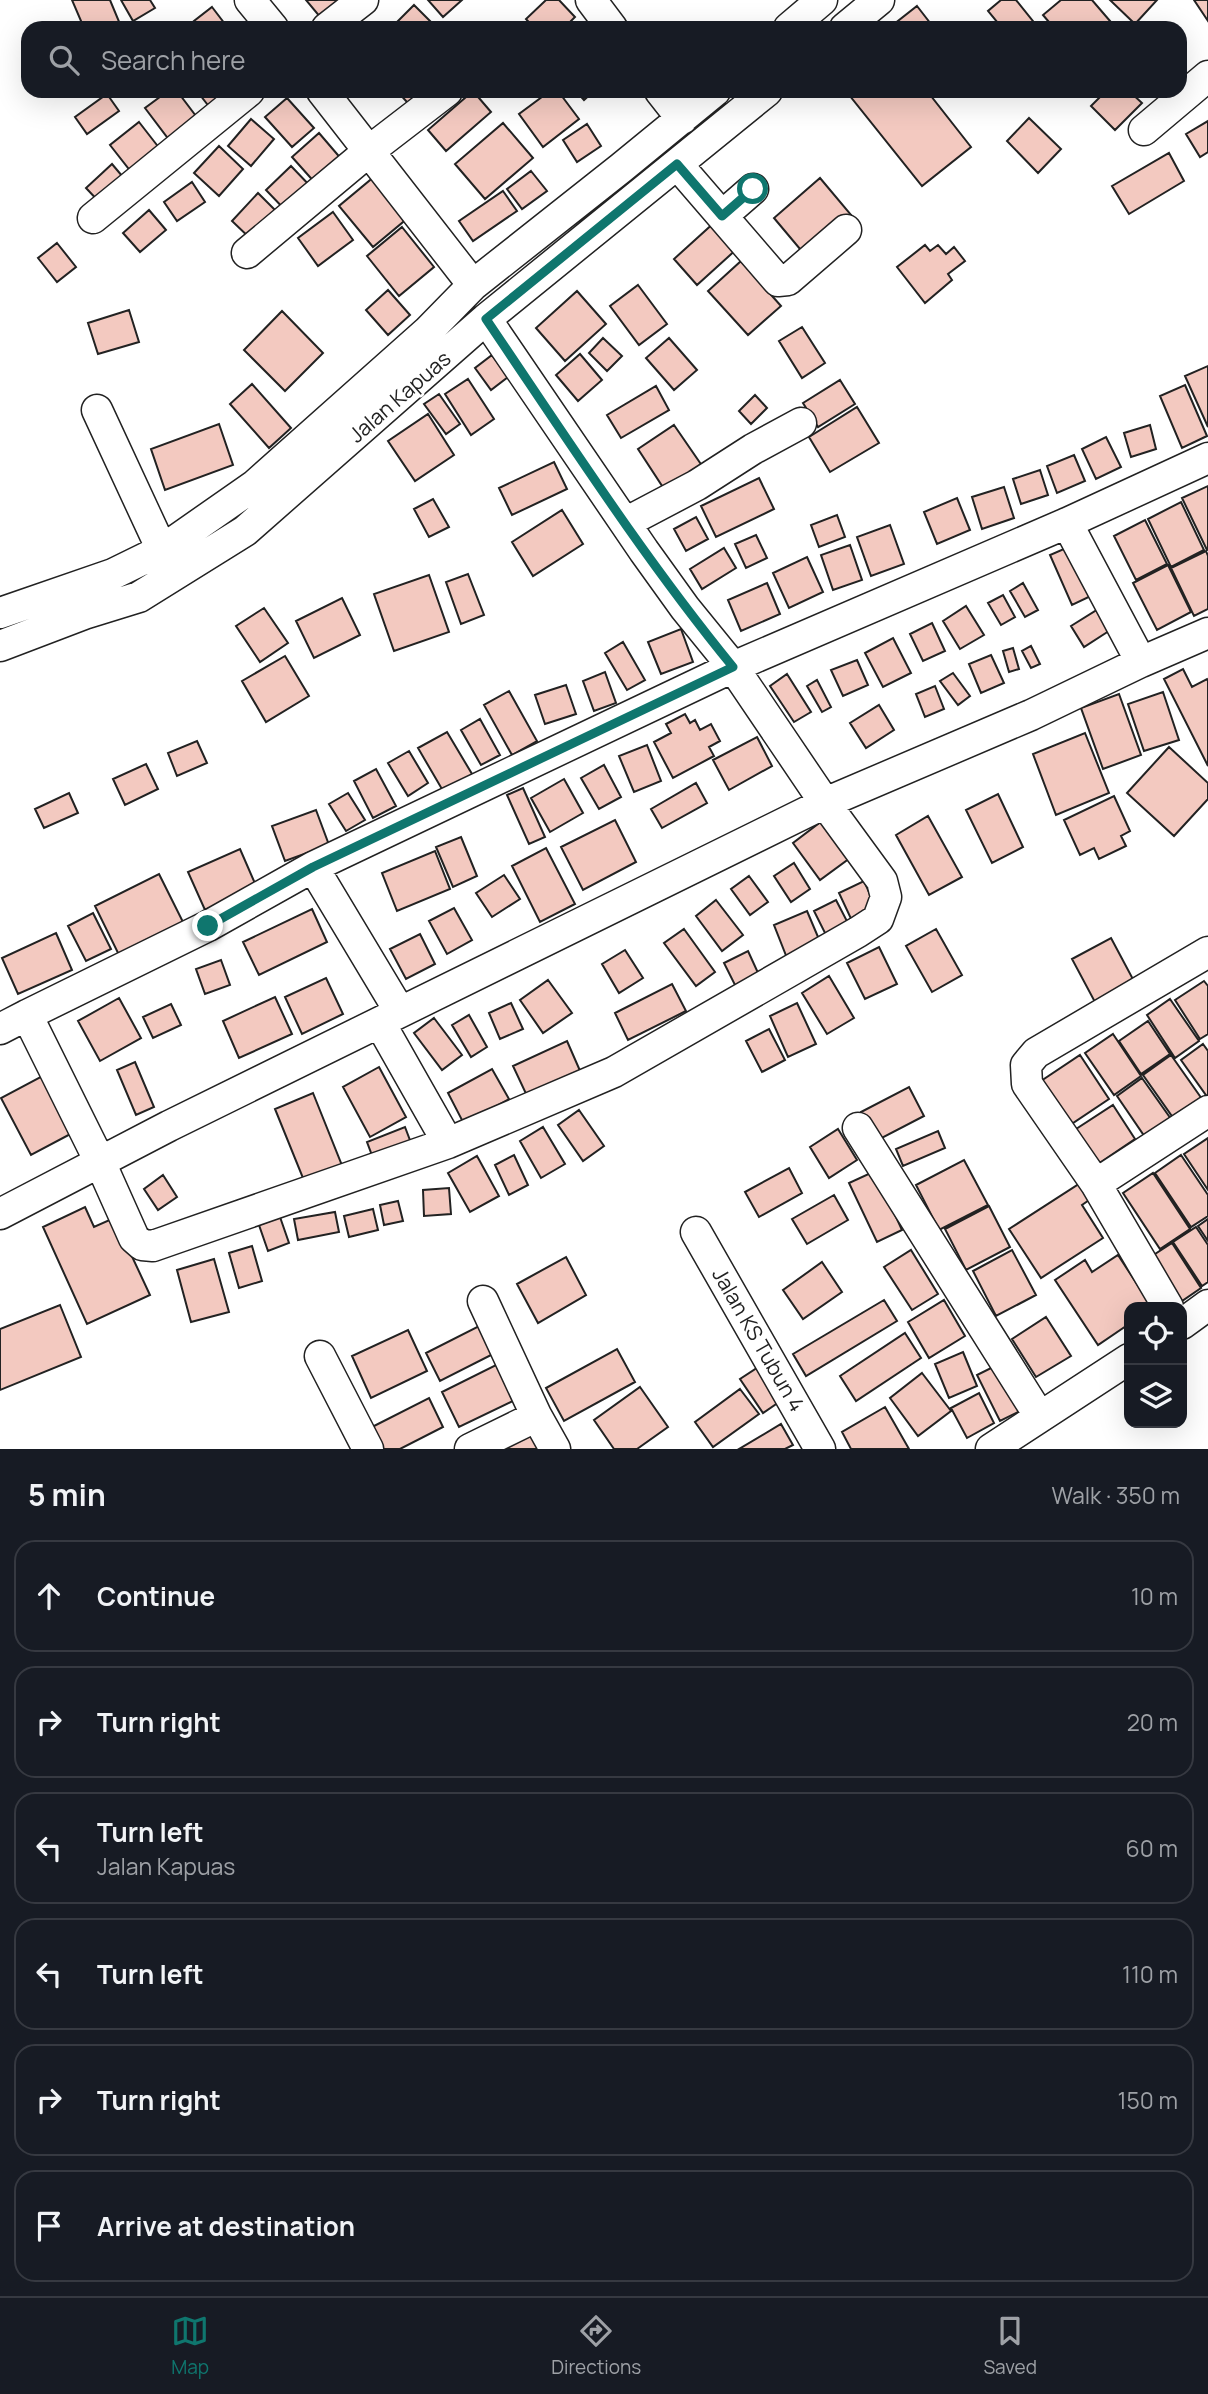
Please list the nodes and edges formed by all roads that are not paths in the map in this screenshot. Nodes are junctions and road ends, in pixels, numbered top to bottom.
1 (250, 0) edge
2 (363, 0) edge
3 (591, 0) edge
4 (822, 0) edge
5 (879, 0) edge
6 (267, 21) edge
7 (336, 21) edge
8 (607, 21) edge
9 (797, 21) edge
10 (854, 21) edge
11 (1208, 76) edge
12 (1187, 94) edge
13 (240, 98) edge
14 (327, 98) edge
15 (438, 98) edge
16 (666, 98) edge
17 (707, 98) edge
18 (758, 98) edge
19 (1182, 98) edge
20 (682, 119) junction
21 (1144, 130) dead end
22 (369, 151) junction
23 (677, 164) junction
24 (753, 189) dead end
25 (722, 216) junction
26 (93, 218) dead end
27 (846, 230) dead end
28 (247, 253) dead end
29 (473, 285) junction
30 (486, 319) junction
31 (97, 410) dead end
32 (801, 423) dead end
33 (1208, 458) edge
34 (625, 523) junction
35 (1067, 523) junction
36 (163, 550) junction
37 (0, 613) edge
38 (1208, 633) edge
39 (0, 646) edge
40 (1141, 662) junction
41 (733, 667) junction
42 (825, 803) junction
43 (313, 867) junction
44 (1208, 952) edge
45 (27, 1016) junction
46 (390, 1017) junction
47 (0, 1029) edge
48 (1208, 1111) edge
49 (858, 1129) dead end
50 (448, 1143) junction
51 (100, 1162) junction
52 (1096, 1184) junction
53 (0, 1214) edge
54 (696, 1232) dead end
55 (483, 1301) dead end
56 (1165, 1302) edge
57 (1208, 1305) edge
58 (1187, 1320) edge
59 (320, 1356) dead end
60 (1124, 1362) edge
61 (536, 1415) junction
62 (1040, 1417) junction
63 (368, 1449) edge
64 (470, 1449) edge
65 (555, 1449) edge
66 (820, 1449) edge
67 (991, 1449) edge

1 - 6 street
2 - 7 street
3 - 8 street
4 - 9 street
5 - 10 street
11 - 12 street
13 - 26 street
14 - 22 street
15 - 22 street
16 - 20 street
17 - 20 street, Jalan Kapuas
18 - 23 street, Jalan Kapuas
19 - 21 street
20 - 29 street, Jalan Kapuas
22 - 28 street
22 - 29 street
23 - 25 street
23 - 30 street, Jalan Kapuas
24 - 25 street
25 - 27 street
29 - 36 street, Jalan Kapuas
30 - 34 street
30 - 39 street, Jalan Kapuas
31 - 36 street
32 - 34 street
33 - 35 street
34 - 41 street
35 - 40 street
35 - 41 street
36 - 37 street, Jalan Kapuas
38 - 40 street
40 - 42 street
41 - 42 street
41 - 43 street
42 - 46 street
42 - 50 street
43 - 45 street
43 - 46 street
44 - 52 street
45 - 47 street
45 - 51 street
46 - 50 street
46 - 51 street
48 - 52 street
49 - 62 street
50 - 51 street
51 - 53 street
52 - 56 street
54 - 66 street, Jalan KS Tubun 4
55 - 61 street
57 - 58 street
59 - 63 street
60 - 62 street
61 - 64 street
61 - 65 street
62 - 67 street

